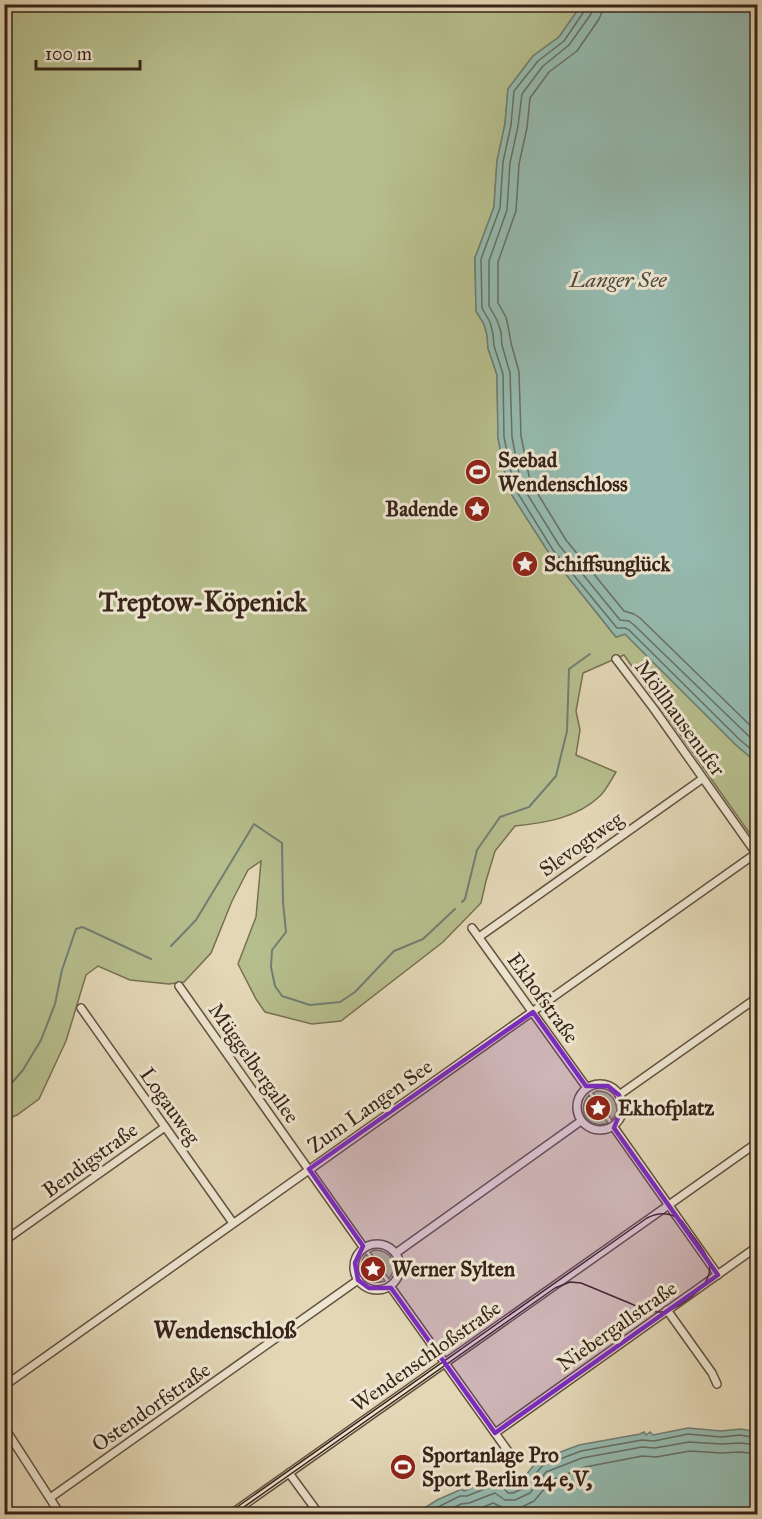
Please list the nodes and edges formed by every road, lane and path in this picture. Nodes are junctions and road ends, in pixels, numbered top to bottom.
1 (616, 658) dead end
2 (702, 779) junction
3 (756, 855) edge
4 (472, 928) dead end
5 (479, 937) junction
6 (179, 986) dead end
7 (758, 997) edge
8 (81, 1008) dead end
9 (533, 1012) junction
10 (587, 1088) junction
11 (619, 1095) junction
12 (582, 1121) junction
13 (613, 1126) junction
14 (165, 1127) junction
15 (758, 1142) edge
16 (309, 1169) junction
17 (669, 1205) junction
18 (233, 1223) junction
19 (4, 1241) edge
20 (758, 1246) edge
21 (364, 1248) junction
22 (396, 1253) junction
23 (718, 1275) junction
24 (358, 1280) junction
25 (390, 1286) junction
26 (667, 1310) junction
27 (445, 1363) junction
28 (717, 1384) dead end
29 (4, 1386) edge
30 (4, 1427) edge
31 (495, 1433) junction
32 (510, 1454) dead end
33 (290, 1473) junction
34 (50, 1498) junction
35 (60, 1515) edge
36 (231, 1515) edge
37 (319, 1515) edge

1 - 2 street, Möllhausenufer
2 - 3 street, Möllhausenufer
2 - 5 street, Slevogtweg
3 - 9 street, Zum Langen See
4 - 5 street, Ekhofstraße
5 - 9 street, Ekhofstraße
6 - 16 street, Müggelbergallee
7 - 11 street
8 - 14 street, Logauweg
9 - 10 street, Ekhofstraße
9 - 16 street, Zum Langen See
10 - 11 street
10 - 12 street
11 - 13 street
12 - 13 street
12 - 22 street
13 - 17 street
14 - 18 street, Logauweg
14 - 19 street, Bendigstraße
15 - 17 street, Wendenschloßstraße
16 - 18 street, Zum Langen See
16 - 21 street, Müggelbergallee
17 - 23 street
17 - 27 street, Wendenschloßstraße
18 - 29 street, Zum Langen See
20 - 23 street, Niebergallstraße
21 - 22 street
21 - 24 street
22 - 25 street
23 - 26 street, Niebergallstraße
24 - 25 street
24 - 34 street, Ostendorfstraße
25 - 27 street
26 - 28 street
26 - 31 street, Niebergallstraße
27 - 31 street
27 - 33 street, Wendenschloßstraße
30 - 34 street
31 - 32 street
33 - 36 street, Wendenschloßstraße
33 - 37 street
34 - 35 street

